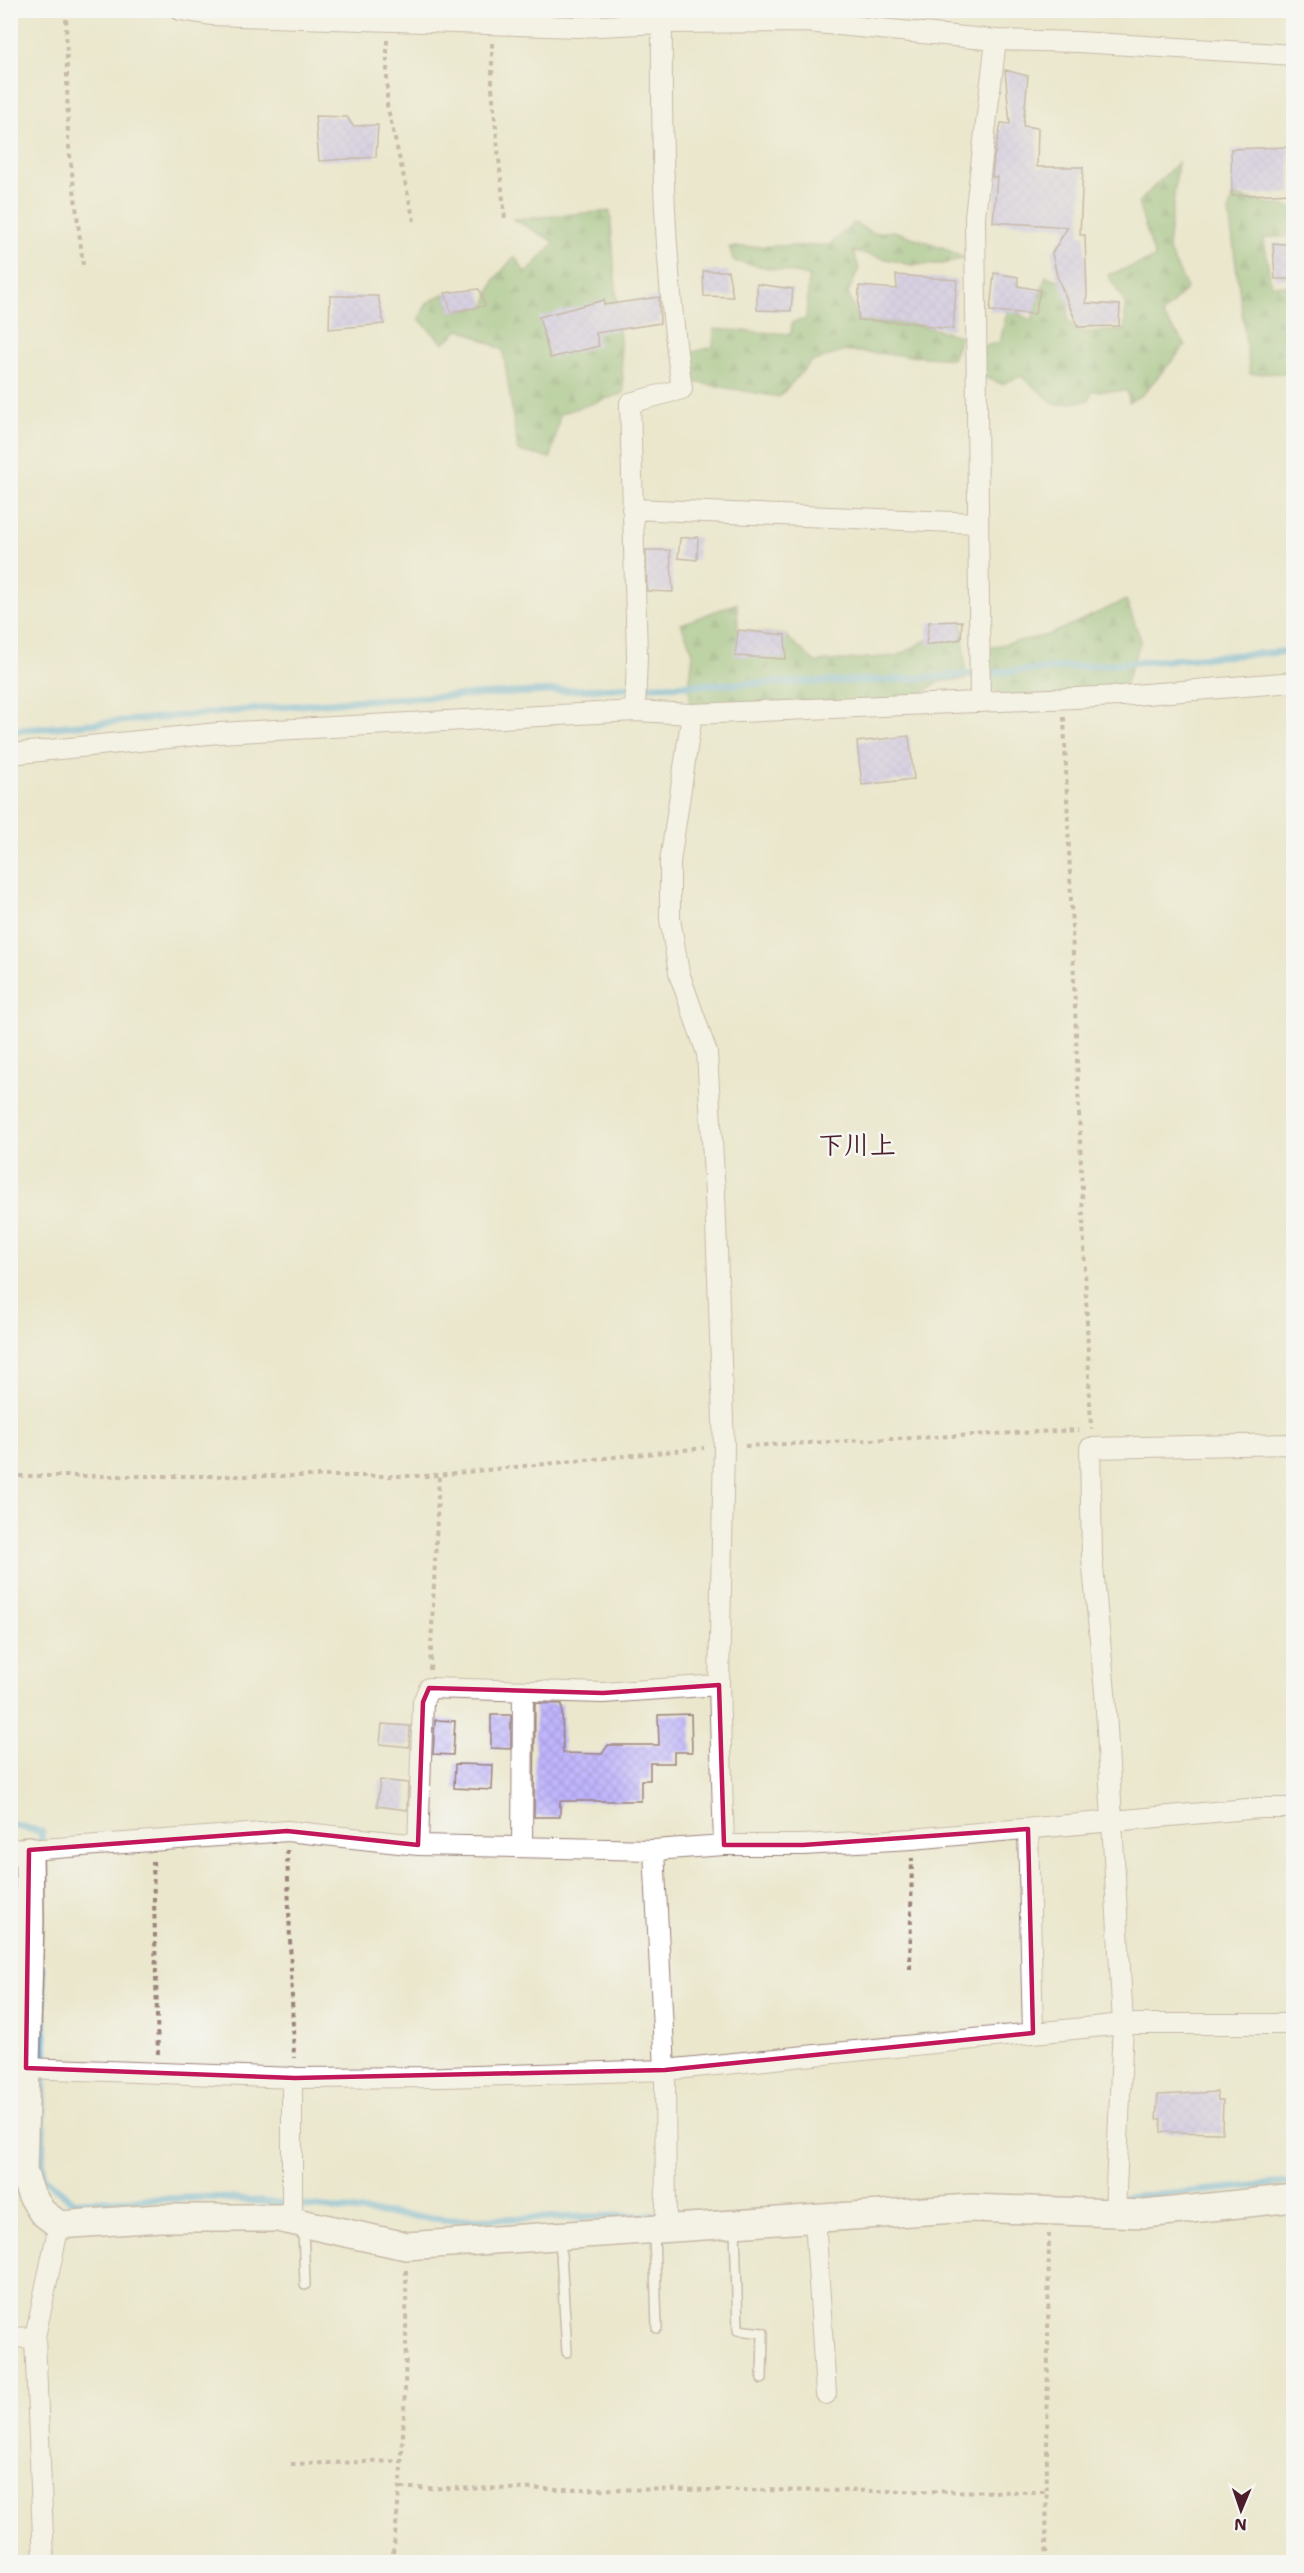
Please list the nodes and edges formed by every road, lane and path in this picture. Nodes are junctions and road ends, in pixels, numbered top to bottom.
1 (66, 10) edge
2 (180, 10) edge
3 (387, 21) junction
4 (662, 23) junction
5 (491, 24) junction
6 (996, 40) junction
7 (1293, 55) edge
8 (505, 220) dead end
9 (414, 221) dead end
10 (83, 265) dead end
11 (632, 509) junction
12 (978, 523) junction
13 (1293, 682) edge
14 (1063, 699) junction
15 (980, 702) junction
16 (635, 711) junction
17 (692, 714) junction
18 (10, 754) edge
19 (1091, 1438) junction
20 (1293, 1444) edge
21 (724, 1446) junction
22 (440, 1475) junction
23 (10, 1476) edge
24 (719, 1685) junction
25 (429, 1688) junction
26 (523, 1691) junction
27 (1293, 1808) edge
28 (1111, 1822) junction
29 (1028, 1829) junction
30 (287, 1831) junction
31 (912, 1839) junction
32 (153, 1842) junction
33 (418, 1845) junction
34 (724, 1845) junction
35 (522, 1847) junction
36 (20, 1850) edge
37 (654, 1850) junction
38 (910, 1969) dead end
39 (1123, 2024) junction
40 (1293, 2024) edge
41 (1033, 2033) junction
42 (21, 2054) edge
43 (665, 2070) junction
44 (158, 2073) junction
45 (293, 2077) junction
46 (1293, 2198) edge
47 (1050, 2210) junction
48 (1116, 2213) junction
49 (815, 2218) junction
50 (297, 2222) junction
51 (59, 2224) junction
52 (735, 2225) junction
53 (660, 2228) junction
54 (560, 2236) junction
55 (406, 2246) junction
56 (305, 2285) dead end
57 (657, 2328) dead end
58 (35, 2337) junction
59 (10, 2338) edge
60 (567, 2352) dead end
61 (762, 2379) dead end
62 (826, 2394) dead end
63 (403, 2461) junction
64 (291, 2464) dead end
65 (401, 2488) junction
66 (1046, 2492) junction
67 (44, 2562) edge
68 (392, 2562) edge
69 (1046, 2562) edge

1 - 10 path
2 - 3 street
3 - 5 street
3 - 9 path
4 - 5 street
4 - 6 street
4 - 11 street
5 - 8 path
6 - 7 street
6 - 12 street
11 - 12 street
11 - 16 street
12 - 15 street
13 - 14 street
14 - 15 street
14 - 19 path
15 - 17 street
16 - 17 street
16 - 18 street
17 - 21 street
19 - 20 street
19 - 21 path
19 - 28 street
21 - 22 path
21 - 24 street
22 - 23 path
22 - 25 path
24 - 26 street
24 - 34 street
25 - 26 street
25 - 33 street
26 - 35 street
27 - 28 street
28 - 29 street
28 - 39 street
29 - 31 street
29 - 41 street
30 - 32 street
30 - 33 street
30 - 45 path
31 - 34 street
31 - 38 path
32 - 36 street
32 - 44 path
33 - 35 street
34 - 37 street
35 - 37 street
36 - 42 street
37 - 43 street
39 - 40 street
39 - 41 street
39 - 48 street
41 - 43 street
42 - 44 street
42 - 51 street
43 - 45 street
43 - 53 street
44 - 45 street
45 - 50 street
46 - 48 street
47 - 48 street
47 - 49 street
47 - 66 path
49 - 52 street
49 - 62 street
50 - 51 street
50 - 55 street
50 - 56 lane
51 - 58 street
52 - 53 street
52 - 61 lane
53 - 54 street
53 - 57 lane
54 - 55 street
54 - 60 lane
55 - 63 path
58 - 59 street
58 - 67 street
63 - 64 path
63 - 65 path
65 - 66 path
65 - 68 path
66 - 69 path

